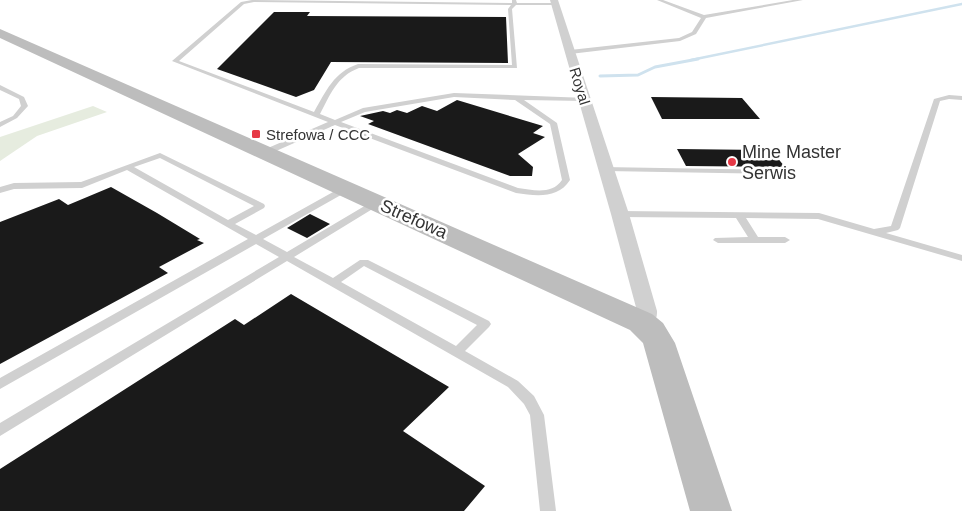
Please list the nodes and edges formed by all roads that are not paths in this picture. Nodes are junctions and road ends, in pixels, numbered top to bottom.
1 (659, 0) edge
2 (801, 0) edge
3 (514, 2) edge
4 (555, 2) edge
5 (704, 17) junction
6 (3, 36) edge
7 (570, 52) junction
8 (0, 87) edge
9 (517, 98) junction
10 (962, 98) edge
11 (585, 99) junction
12 (316, 115) junction
13 (334, 122) junction
14 (0, 125) edge
15 (264, 152) junction
16 (128, 167) junction
17 (606, 169) junction
18 (778, 172) dead end
19 (344, 189) junction
20 (0, 190) edge
21 (376, 203) junction
22 (620, 214) junction
23 (739, 215) junction
24 (228, 224) junction
25 (870, 230) junction
26 (257, 240) junction
27 (718, 240) dead end
28 (754, 240) junction
29 (785, 240) dead end
30 (287, 257) junction
31 (962, 258) edge
32 (334, 283) junction
33 (641, 322) junction
34 (457, 352) junction
35 (0, 384) edge
36 (0, 430) edge
37 (548, 511) edge
38 (712, 511) edge

1 - 5 lane
2 - 5 lane
3 - 4 lane
3 - 12 lane
3 - 12 lane
4 - 7 street
5 - 7 lane, Royal
6 - 15 street, Strefowa
7 - 11 street, Royal
8 - 14 lane
9 - 11 lane
9 - 13 lane
9 - 13 lane
10 - 25 lane
11 - 17 street, Royal
12 - 13 lane
13 - 15 lane
15 - 19 street, Strefowa
16 - 20 lane
16 - 24 lane
16 - 24 lane
17 - 18 lane
17 - 22 street, Royal
19 - 21 street, Strefowa
19 - 26 lane
21 - 30 lane
21 - 33 street, Strefowa
22 - 23 lane
22 - 33 street, Royal
23 - 25 lane
23 - 28 lane
24 - 26 lane
25 - 31 lane
26 - 30 lane
26 - 35 lane
27 - 28 lane
28 - 29 lane
30 - 32 lane
30 - 36 lane
32 - 34 lane
32 - 34 lane
33 - 38 street, Strefowa
34 - 37 lane

